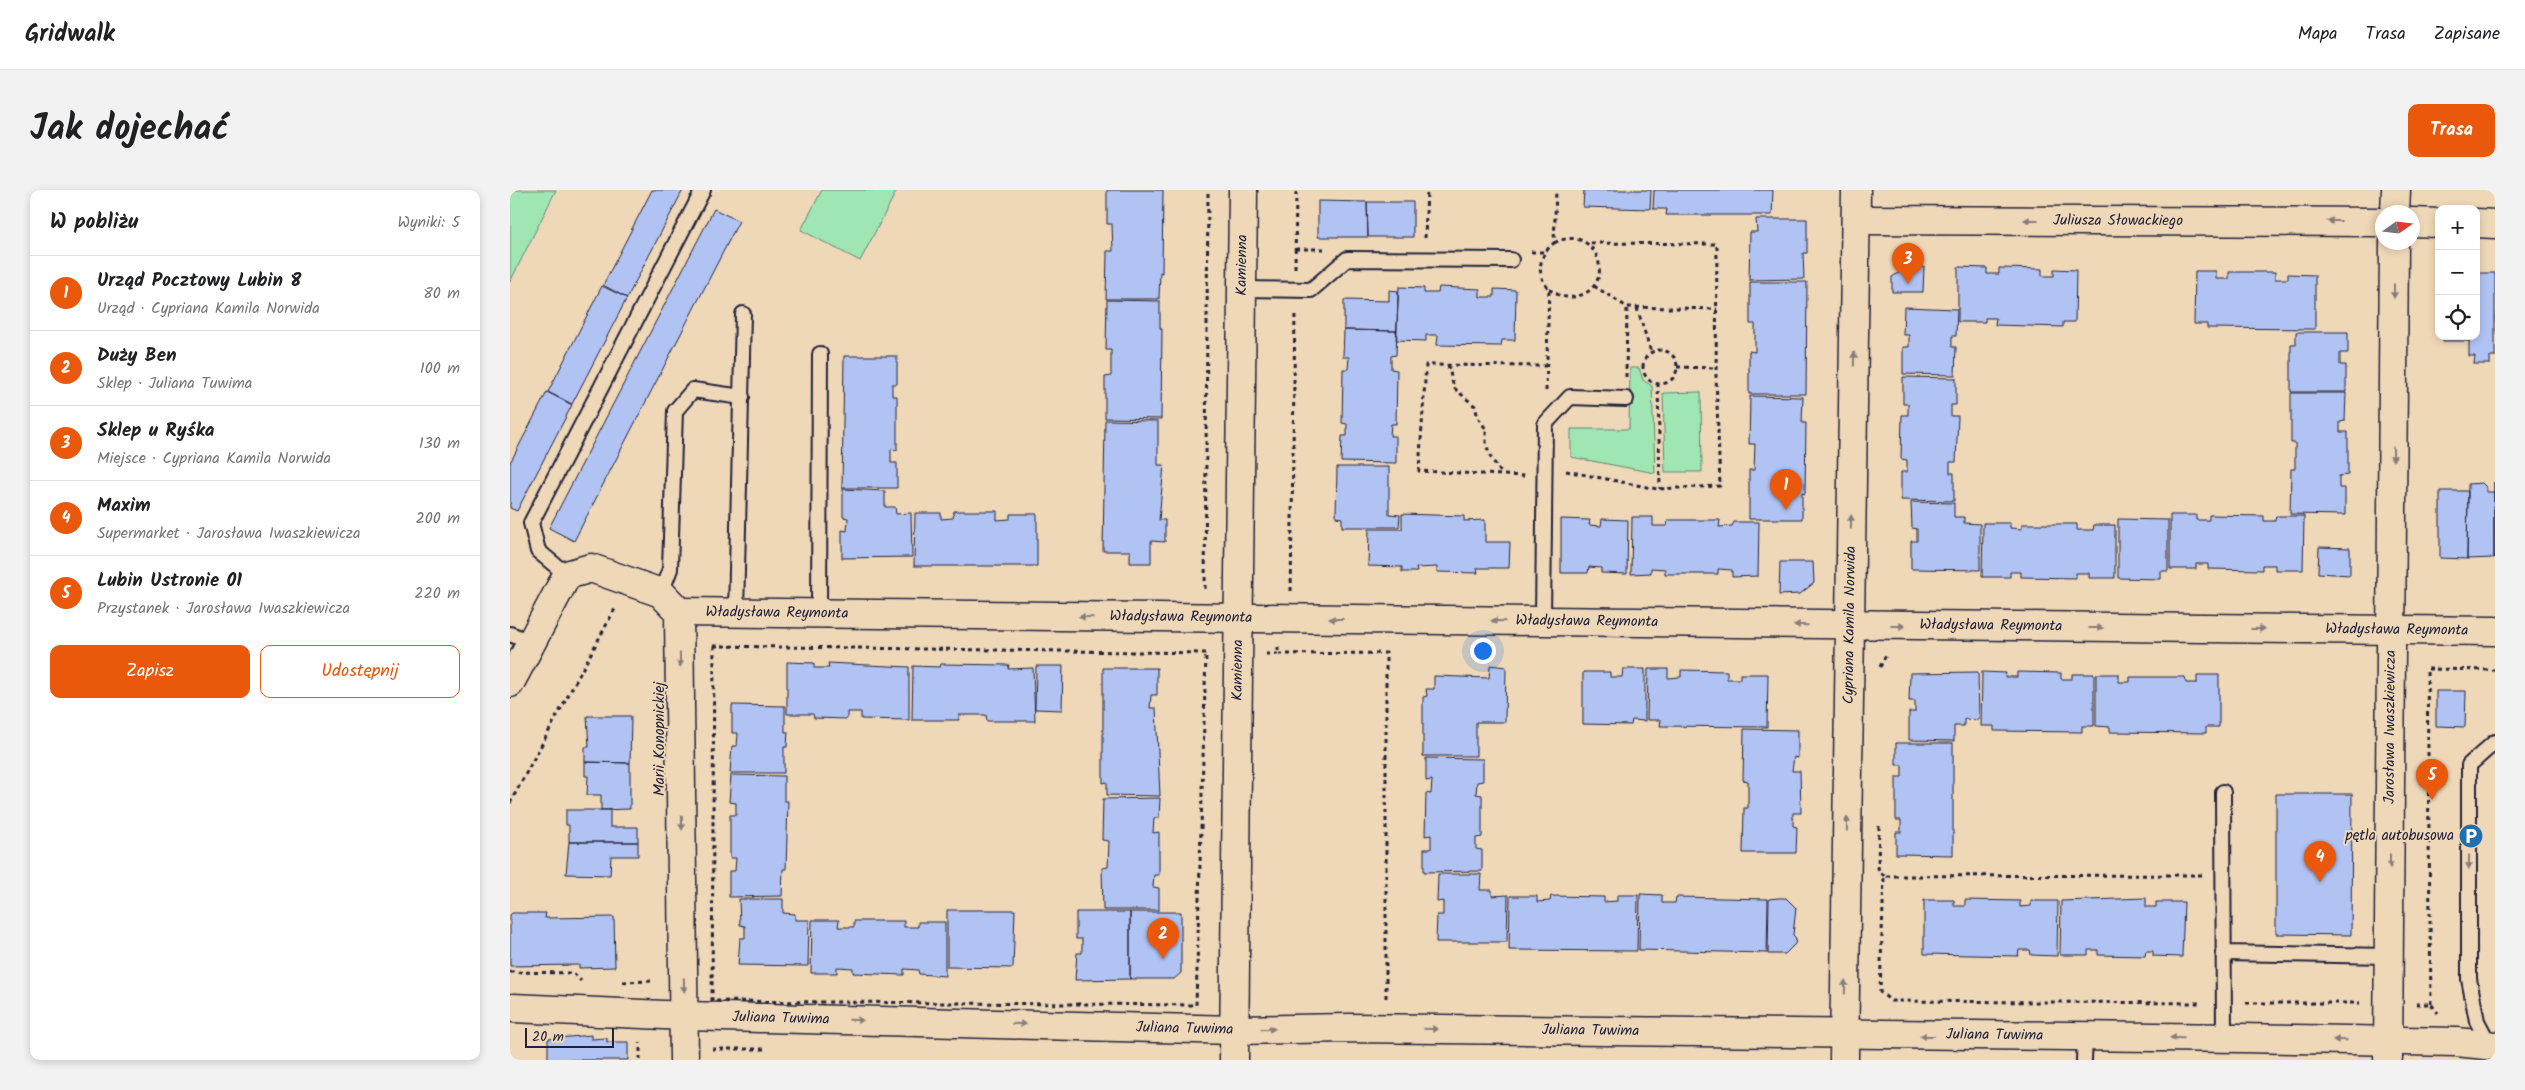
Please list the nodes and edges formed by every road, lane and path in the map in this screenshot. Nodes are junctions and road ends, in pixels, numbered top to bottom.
1 (703, 190) edge
2 (1208, 190) edge
3 (1243, 190) edge
4 (1426, 190) edge
5 (1556, 190) edge
6 (1856, 190) edge
7 (2396, 190) edge
8 (2395, 205) edge
9 (1856, 220) junction
10 (2375, 222) edge
11 (2420, 222) edge
12 (2435, 222) edge
13 (2480, 223) edge
14 (2495, 224) edge
15 (1425, 239) dead end
16 (1554, 243) junction
17 (1587, 243) junction
18 (2394, 250) edge
19 (1511, 260) dead end
20 (1594, 286) junction
21 (1549, 288) junction
22 (1242, 289) junction
23 (1626, 307) junction
24 (1637, 307) junction
25 (1717, 309) junction
26 (743, 314) dead end
27 (1651, 352) junction
28 (820, 354) dead end
29 (1448, 365) junction
30 (1546, 366) junction
31 (1677, 367) junction
32 (1717, 368) junction
33 (1658, 384) junction
34 (742, 397) junction
35 (1626, 398) joint
36 (1545, 424) junction
37 (1545, 472) junction
38 (1502, 474) junction
39 (1660, 488) junction
40 (567, 575) junction
41 (1204, 598) dead end
42 (670, 602) junction
43 (617, 606) dead end
44 (736, 613) junction
45 (818, 614) junction
46 (1240, 619) junction
47 (1542, 621) junction
48 (1849, 626) junction
49 (2392, 630) junction
50 (2495, 631) edge
51 (520, 638) edge
52 (1888, 651) dead end
53 (2495, 670) edge
54 (1880, 676) dead end
55 (510, 683) edge
56 (2495, 742) edge
57 (2223, 792) dead end
58 (510, 804) edge
59 (1879, 820) dead end
60 (2222, 875) junction
61 (1884, 876) junction
62 (2223, 952) junction
63 (2389, 956) junction
64 (510, 972) edge
65 (660, 981) dead end
66 (622, 982) dead end
67 (582, 983) dead end
68 (2222, 1003) junction
69 (2389, 1003) junction
70 (2431, 1004) junction
71 (1196, 1005) joint
72 (513, 1008) dead end
73 (685, 1016) junction
74 (1234, 1030) junction
75 (2487, 1037) edge
76 (2224, 1038) junction
77 (1844, 1048) edge
78 (2084, 1049) edge
79 (2388, 1051) edge
80 (684, 1060) edge
81 (1234, 1060) edge

1 - 40 lane
2 - 41 path
3 - 22 street, Kamienna
4 - 15 path
5 - 16 path
6 - 9 street, Cypriana Kamila Norwida
7 - 8 street
10 -> 9 street, Juliusza Słowackiego
48 -> 9 street, Cypriana Kamila Norwida
11 - 12 street
13 - 14 street
16 - 17 path
16 - 21 path
17 - 20 path
17 - 25 path
18 -> 49 street, Jarosława Iwaszkiewicza
19 - 22 lane
20 - 21 path
20 - 23 path
21 - 30 path
22 - 46 street, Kamienna
23 - 24 path
23 - 35 path
24 - 25 path
24 - 27 path
25 - 32 path
26 - 34 lane
27 - 31 path
27 - 33 path
28 - 45 lane
29 - 30 path
29 - 38 path
29 - 38 path
30 - 36 path
31 - 32 path
31 - 33 path
32 - 39 path
33 - 39 path
34 - 42 lane
34 - 44 lane
35 - 36 lane
36 - 37 lane
37 - 38 path
37 - 39 path
37 - 47 lane
40 - 42 street, Władysława Reymonta
40 - 51 street
42 - 44 street, Władysława Reymonta
42 -> 73 street, Marii Konopnickiej
43 - 58 path
44 - 45 street, Władysława Reymonta
46 -> 45 street, Władysława Reymonta
47 -> 46 street, Władysława Reymonta
46 - 74 street, Kamienna
48 -> 47 street, Władysława Reymonta
48 -> 49 street, Władysława Reymonta
77 -> 48 street, Cypriana Kamila Norwida
49 - 50 street, Władysława Reymonta
49 -> 63 street, Jarosława Iwaszkiewicza
51 - 55 street
52 - 54 path
53 - 70 path
56 -> 75 lane
57 - 60 lane
59 - 61 path
60 - 61 path
60 - 62 lane
61 - 68 path
62 - 63 lane
62 - 68 lane
63 - 69 street, Jarosława Iwaszkiewicza
64 - 67 path
65 - 66 path
68 - 69 path
68 - 76 lane
69 - 70 path
69 - 79 street, Jarosława Iwaszkiewicza
70 - 75 path
71 - 71 path
72 - 73 street
73 -> 74 street, Juliana Tuwima
73 - 80 street, Marii Konopnickiej
74 -> 77 street, Juliana Tuwima
74 - 81 street, Kamienna
75 - 79 street, Juliana Tuwima
76 -> 78 street, Juliana Tuwima
79 -> 76 street, Juliana Tuwima
78 -> 77 street, Juliana Tuwima

